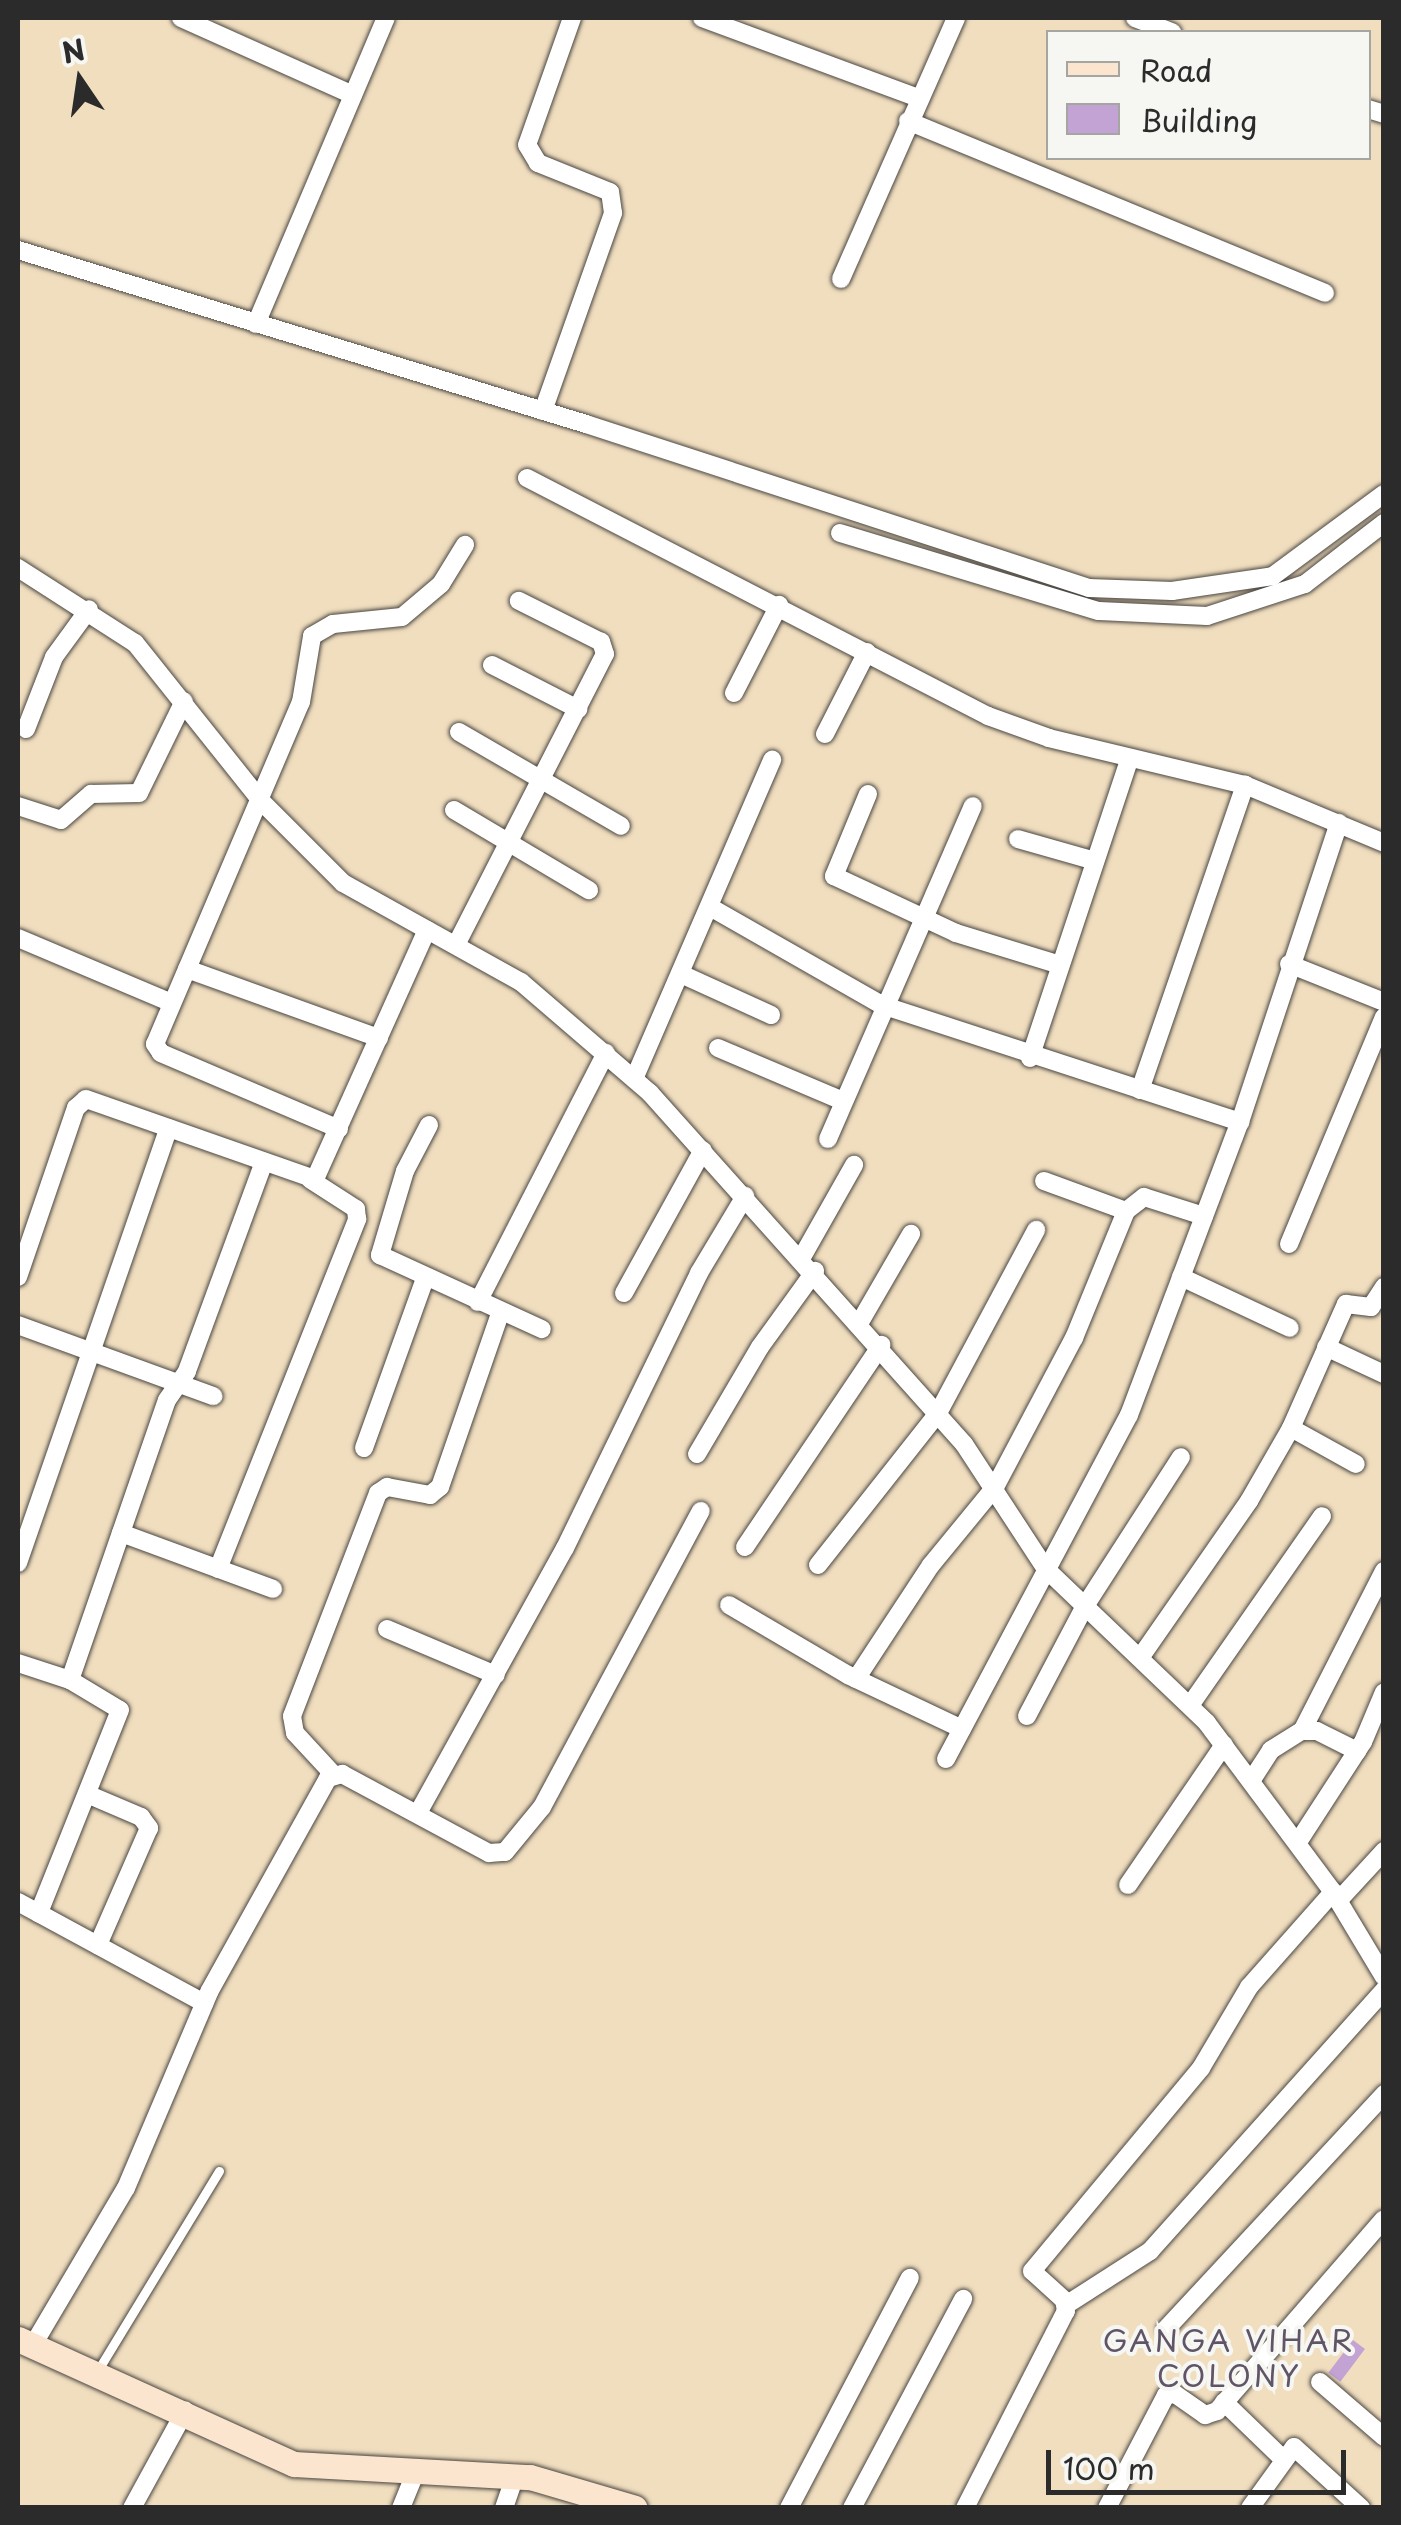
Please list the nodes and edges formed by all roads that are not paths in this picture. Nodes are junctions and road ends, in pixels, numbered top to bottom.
1 (181, 18) edge
2 (386, 18) edge
3 (572, 18) edge
4 (702, 18) edge
5 (956, 18) edge
6 (1135, 18) edge
7 (1167, 30) edge
8 (353, 95) junction
9 (918, 98) junction
10 (908, 121) junction
11 (18, 250) edge
12 (842, 279) dead end
13 (1325, 294) dead end
14 (256, 324) junction
15 (543, 411) junction
16 (526, 478) dead end
17 (1384, 494) edge
18 (1384, 523) edge
19 (840, 533) dead end
20 (465, 545) dead end
21 (18, 568) edge
22 (519, 601) dead end
23 (779, 604) junction
24 (88, 608) junction
25 (867, 652) junction
26 (492, 665) dead end
27 (734, 693) dead end
28 (184, 701) junction
29 (578, 709) junction
30 (26, 729) dead end
31 (459, 732) dead end
32 (825, 734) dead end
33 (1130, 758) junction
34 (772, 760) dead end
35 (542, 776) junction
36 (1245, 785) junction
37 (868, 794) dead end
38 (261, 802) junction
39 (18, 806) edge
40 (973, 806) dead end
41 (454, 810) dead end
42 (1339, 822) junction
43 (622, 826) dead end
44 (1018, 839) dead end
45 (510, 840) junction
46 (1384, 843) edge
47 (1095, 861) junction
48 (589, 890) dead end
49 (710, 907) junction
50 (922, 917) junction
51 (427, 930) junction
52 (18, 938) edge
53 (456, 945) junction
54 (1289, 964) junction
55 (1060, 965) junction
56 (187, 969) junction
57 (681, 974) junction
58 (1384, 1002) edge
59 (172, 1003) junction
60 (882, 1005) junction
61 (771, 1015) dead end
62 (1384, 1017) edge
63 (378, 1038) junction
64 (718, 1048) dead end
65 (606, 1054) junction
66 (1030, 1058) junction
67 (634, 1079) junction
68 (1140, 1090) junction
69 (843, 1101) junction
70 (1240, 1122) junction
71 (429, 1125) dead end
72 (169, 1128) junction
73 (339, 1128) junction
74 (828, 1139) dead end
75 (702, 1150) junction
76 (264, 1162) junction
77 (854, 1164) dead end
78 (310, 1180) junction
79 (1044, 1181) dead end
80 (744, 1196) junction
81 (1126, 1211) junction
82 (1204, 1216) junction
83 (1036, 1230) dead end
84 (911, 1234) dead end
85 (1289, 1244) dead end
86 (809, 1264) junction
87 (18, 1277) edge
88 (1181, 1277) junction
89 (425, 1278) junction
90 (1384, 1286) edge
91 (624, 1293) dead end
92 (478, 1302) junction
93 (501, 1312) junction
94 (860, 1322) junction
95 (18, 1325) edge
96 (1290, 1328) dead end
97 (542, 1329) dead end
98 (881, 1345) junction
99 (1326, 1347) junction
100 (91, 1350) junction
101 (1384, 1374) edge
102 (178, 1384) junction
103 (213, 1396) dead end
104 (938, 1413) junction
105 (1291, 1428) junction
106 (364, 1448) dead end
107 (697, 1454) dead end
108 (1181, 1457) dead end
109 (1356, 1464) dead end
110 (995, 1487) junction
111 (701, 1511) dead end
112 (1322, 1516) dead end
113 (121, 1533) junction
114 (745, 1547) dead end
115 (18, 1563) edge
116 (818, 1565) dead end
117 (1045, 1568) junction
118 (218, 1569) junction
119 (1384, 1571) edge
120 (272, 1590) dead end
121 (729, 1605) dead end
122 (1085, 1606) junction
123 (387, 1629) dead end
124 (1142, 1655) junction
125 (18, 1662) edge
126 (496, 1675) junction
127 (856, 1679) junction
128 (70, 1680) junction
129 (1383, 1695) edge
130 (1191, 1704) junction
131 (1027, 1716) dead end
132 (962, 1728) junction
133 (1302, 1731) junction
134 (1224, 1745) junction
135 (1357, 1751) junction
136 (946, 1758) dead end
137 (334, 1774) junction
138 (1251, 1781) junction
139 (87, 1794) junction
140 (418, 1813) junction
141 (1298, 1842) junction
142 (1384, 1850) edge
143 (1128, 1886) dead end
144 (1336, 1896) junction
145 (18, 1902) edge
146 (39, 1913) junction
147 (98, 1945) junction
148 (1383, 1978) edge
149 (204, 2003) junction
150 (1384, 2094) edge
151 (219, 2172) dead end
152 (1384, 2219) edge
153 (910, 2278) dead end
154 (963, 2299) dead end
155 (1066, 2305) junction
156 (1166, 2329) dead end
157 (25, 2342) edge
158 (98, 2370) junction
159 (1320, 2382) dead end
160 (1224, 2402) junction
161 (185, 2411) junction
162 (1384, 2438) edge
163 (1282, 2458) junction
164 (415, 2473) junction
165 (515, 2476) junction
166 (132, 2508) edge
167 (402, 2508) edge
168 (504, 2508) edge
169 (635, 2508) edge
170 (789, 2508) edge
171 (852, 2508) edge
172 (965, 2508) edge
173 (1107, 2508) edge
174 (1250, 2508) edge
175 (1361, 2508) edge

1 - 8 street
2 - 8 street
3 - 15 street
4 - 9 street
5 - 9 street
6 - 7 street
8 - 14 street
9 - 10 street
10 - 12 street
10 - 13 street
11 - 14 street
14 - 15 street
15 - 17 street
16 - 23 street
18 - 19 street
20 - 38 street
21 - 24 street
22 - 29 street
23 - 25 street
23 - 27 street
24 - 28 street
24 - 30 street
25 - 32 street
25 - 33 street
26 - 29 street
28 - 38 street
28 - 39 street
29 - 35 street
31 - 35 street
33 - 36 street
33 - 47 street
34 - 49 street
35 - 43 street
35 - 45 street
36 - 42 street
36 - 68 street
37 - 50 street
38 - 51 street
38 - 56 street
40 - 50 street
41 - 45 street
42 - 46 street
42 - 54 street
44 - 47 street
45 - 48 street
45 - 53 street
47 - 55 street
49 - 57 street
49 - 60 street
50 - 55 street
50 - 60 street
51 - 53 street
51 - 63 street
52 - 59 street
53 - 65 street
54 - 58 street
54 - 70 street
55 - 66 street
56 - 59 street
56 - 63 street
57 - 61 street
57 - 67 street
59 - 73 street
60 - 66 street
60 - 69 street
62 - 85 street
63 - 73 street
64 - 69 street
65 - 67 street
65 - 92 street
66 - 68 street
67 - 75 street
68 - 70 street
69 - 74 street
70 - 82 street
71 - 89 street
72 - 76 street
72 - 87 street
72 - 100 street
73 - 78 street
75 - 80 street
75 - 91 street
76 - 78 street
76 - 102 street
77 - 86 street
78 - 118 street
79 - 81 street
80 - 86 street
80 - 126 street
81 - 82 street
81 - 110 street
82 - 88 street
83 - 104 street
84 - 94 street
86 - 94 street
86 - 107 street
88 - 96 street
88 - 117 street
89 - 92 street
89 - 106 street
90 - 99 street
92 - 93 street
93 - 97 street
93 - 137 street
94 - 98 street
95 - 100 street
98 - 104 street
98 - 114 street
99 - 101 street
99 - 105 street
100 - 102 street
100 - 115 street
102 - 103 street
102 - 113 street
104 - 110 street
104 - 116 street
105 - 109 street
105 - 124 street
108 - 122 street
110 - 117 street
110 - 127 street
111 - 140 street
112 - 130 street
113 - 118 street
113 - 128 street
117 - 122 street
117 - 132 street
118 - 120 street
119 - 133 street
121 - 127 street
122 - 124 street
122 - 131 street
123 - 126 street
124 - 130 street
125 - 128 street
126 - 140 street
127 - 132 street
128 - 139 street
129 - 135 street
130 - 134 street
132 - 136 street
133 - 135 street
133 - 138 street
134 - 138 street
134 - 143 street
135 - 141 street
137 - 140 street
137 - 149 street
138 - 141 street
139 - 146 street
139 - 147 street
141 - 144 street
142 - 144 street
144 - 148 street
144 - 155 street
145 - 146 street
146 - 147 street
147 - 149 street
148 - 155 street
149 - 157 street
150 - 156 street
151 - 158 lane
152 - 160 street
153 - 170 street
154 - 171 street
155 - 172 street
157 - 158 street
158 - 161 street
159 - 162 street
160 - 163 street
160 - 173 street
161 - 164 street
161 - 166 street
163 - 174 street
163 - 175 street
164 - 165 street
164 - 167 street
165 - 168 street
165 - 169 street

